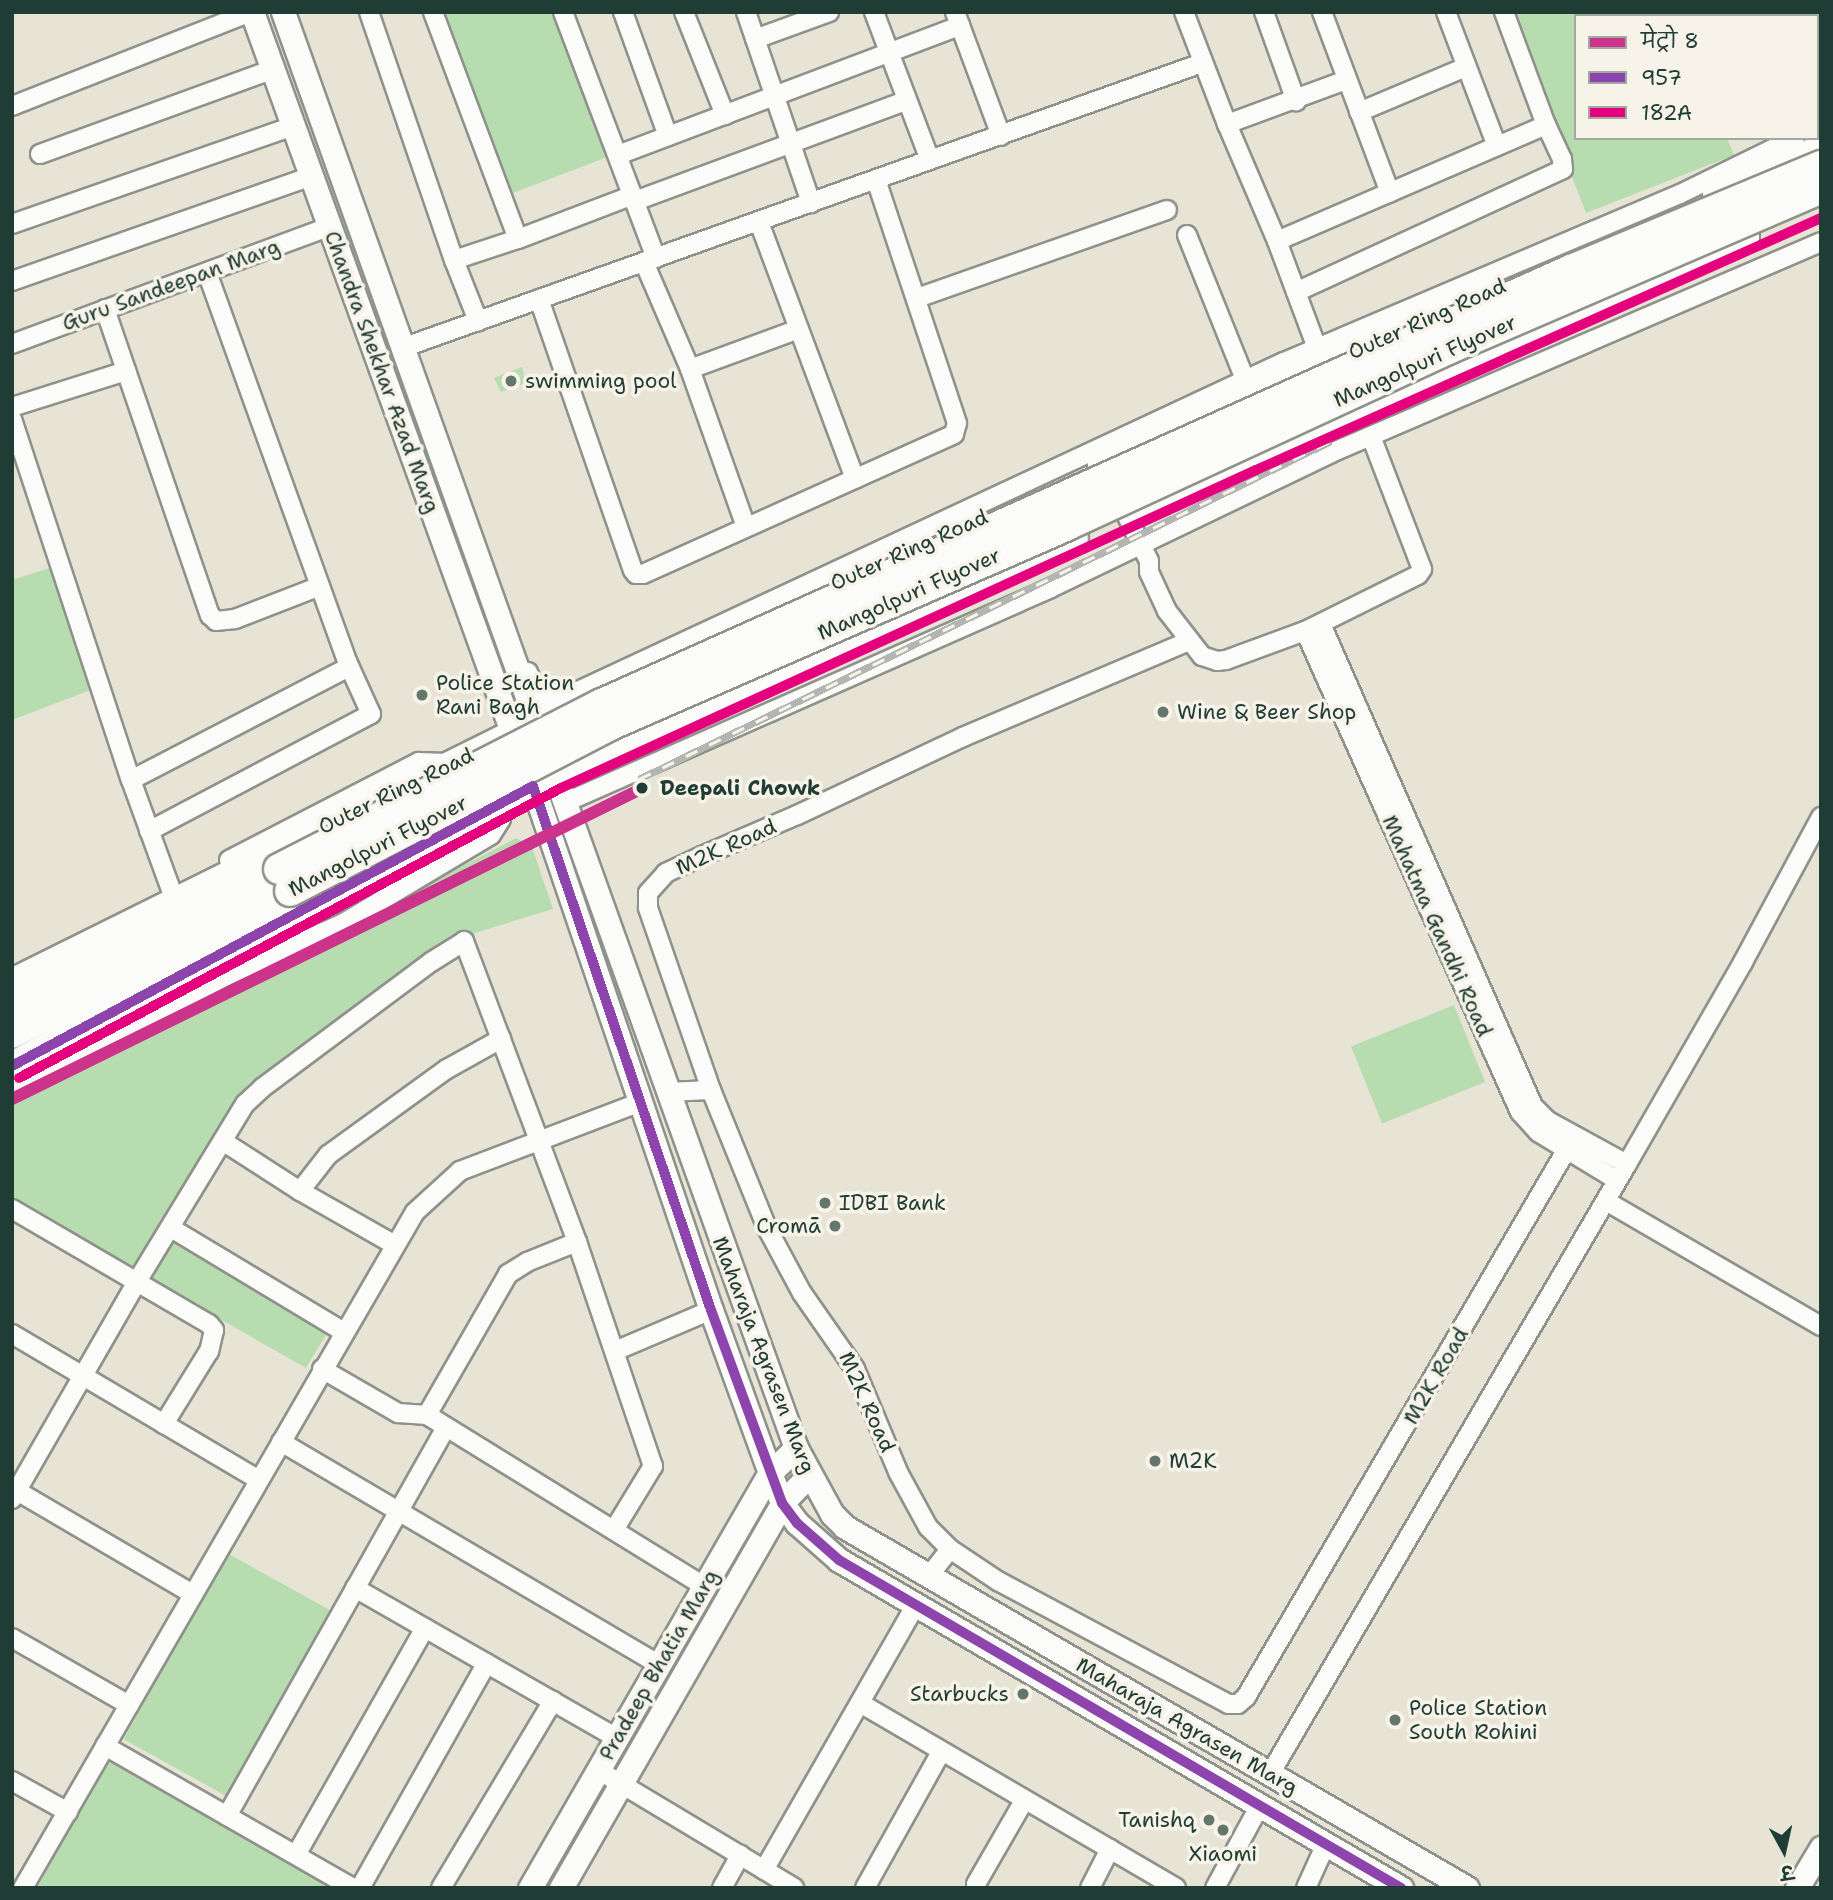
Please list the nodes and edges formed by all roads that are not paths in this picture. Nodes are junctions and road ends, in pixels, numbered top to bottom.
1 (252, 12) edge
2 (283, 12) edge
3 (369, 12) edge
4 (433, 12) edge
5 (563, 12) edge
6 (622, 12) edge
7 (684, 12) edge
8 (746, 12) edge
9 (874, 12) edge
10 (1184, 12) edge
11 (1264, 12) edge
12 (1322, 12) edge
13 (1446, 12) edge
14 (1504, 12) edge
15 (819, 14) edge
16 (957, 19) edge
17 (755, 39) junction
18 (887, 54) junction
19 (1202, 63) junction
20 (1466, 67) junction
21 (273, 69) junction
22 (1346, 80) junction
23 (774, 96) junction
24 (906, 101) junction
25 (1296, 102) junction
26 (12, 106) edge
27 (1359, 112) junction
28 (725, 115) junction
29 (1227, 124) junction
30 (1546, 125) junction
31 (293, 126) junction
32 (668, 136) junction
33 (1001, 136) junction
34 (1791, 140) edge
35 (790, 144) junction
36 (1497, 146) junction
37 (1821, 149) edge
38 (40, 154) dead end
39 (618, 155) junction
40 (930, 160) junction
41 (1821, 166) edge
42 (311, 176) junction
43 (876, 180) junction
44 (1821, 188) edge
45 (1390, 192) junction
46 (634, 198) junction
47 (811, 203) junction
48 (1821, 203) edge
49 (1167, 210) dead end
50 (759, 222) junction
51 (12, 225) edge
52 (330, 227) junction
53 (1187, 236) dead end
54 (518, 239) junction
55 (1277, 241) junction
56 (1821, 243) edge
57 (454, 260) junction
58 (650, 260) junction
59 (207, 272) junction
60 (12, 281) edge
61 (1296, 292) junction
62 (539, 299) junction
63 (917, 299) junction
64 (105, 309) junction
65 (478, 321) junction
66 (799, 328) junction
67 (12, 344) edge
68 (402, 348) junction
69 (1317, 348) junction
70 (690, 369) junction
71 (126, 371) junction
72 (1245, 379) junction
73 (12, 407) edge
74 (12, 419) edge
75 (1371, 436) junction
76 (20, 460) edge
77 (855, 479) junction
78 (1126, 514) junction
79 (746, 527) junction
80 (1141, 544) junction
81 (320, 586) junction
82 (488, 596) junction
83 (794, 602) junction
84 (497, 620) junction
85 (474, 626) junction
86 (1313, 627) junction
87 (1185, 633) junction
88 (818, 654) junction
89 (349, 667) junction
90 (524, 727) junction
91 (455, 763) junction
92 (131, 780) junction
93 (544, 780) junction
94 (385, 796) junction
95 (564, 803) junction
96 (494, 806) junction
97 (1821, 817) edge
98 (149, 831) junction
99 (412, 849) junction
100 (171, 890) junction
101 (615, 945) junction
102 (590, 954) junction
103 (12, 975) edge
104 (12, 983) edge
105 (12, 1007) edge
106 (12, 1033) edge
107 (501, 1039) junction
108 (12, 1066) edge
109 (12, 1089) edge
110 (710, 1090) junction
111 (667, 1092) junction
112 (640, 1102) junction
113 (539, 1141) junction
114 (224, 1142) junction
115 (1570, 1143) junction
116 (1627, 1164) junction
117 (1617, 1180) junction
118 (300, 1191) junction
119 (1606, 1201) junction
120 (12, 1209) edge
121 (171, 1228) junction
122 (577, 1242) junction
123 (395, 1245) junction
124 (136, 1283) junction
125 (711, 1310) junction
126 (1821, 1326) edge
127 (344, 1332) junction
128 (12, 1334) edge
129 (615, 1351) junction
130 (322, 1369) junction
131 (82, 1376) junction
132 (427, 1415) junction
133 (164, 1424) junction
134 (446, 1427) junction
135 (281, 1441) junction
136 (796, 1448) junction
137 (769, 1473) junction
138 (809, 1475) junction
139 (259, 1480) junction
140 (14, 1493) edge
141 (782, 1503) junction
142 (398, 1511) junction
143 (614, 1530) junction
144 (950, 1549) junction
145 (929, 1576) junction
146 (705, 1587) junction
147 (355, 1588) junction
148 (193, 1594) junction
149 (916, 1605) junction
150 (425, 1628) junction
151 (12, 1637) edge
152 (487, 1663) junction
153 (659, 1665) junction
154 (553, 1701) junction
155 (860, 1703) junction
156 (129, 1705) junction
157 (617, 1738) junction
158 (105, 1746) junction
159 (941, 1752) junction
160 (598, 1770) junction
161 (1270, 1774) junction
162 (12, 1781) edge
163 (622, 1783) junction
164 (1024, 1801) junction
165 (1259, 1805) junction
166 (68, 1812) junction
167 (227, 1816) junction
168 (1326, 1844) junction
169 (1821, 1848) edge
170 (1110, 1849) junction
171 (296, 1855) junction
172 (740, 1855) junction
173 (764, 1870) junction
174 (23, 1888) edge
175 (354, 1888) edge
176 (360, 1888) edge
177 (441, 1888) edge
178 (530, 1888) edge
179 (561, 1888) edge
180 (722, 1888) edge
181 (794, 1888) edge
182 (865, 1888) edge
183 (977, 1888) edge
184 (1090, 1888) edge
185 (1176, 1888) edge
186 (1215, 1888) edge
187 (1306, 1888) edge
188 (1401, 1888) edge
189 (1466, 1888) edge
190 (1797, 1888) edge

1 - 21 street, Chandra Shekhar Azad Marg
1 - 26 street
2 - 68 street, Chandra Shekhar Azad Marg
3 - 57 street
4 - 54 street
5 - 39 street
6 - 32 street
7 - 28 street
8 - 17 street
9 - 18 street
10 - 19 street
11 - 25 street
12 - 22 street
13 - 20 street
14 - 30 street
15 - 17 street
16 - 18 street
16 - 33 street
17 - 23 street
18 - 23 street
18 - 24 street
19 - 29 street
19 - 33 street
20 - 27 street
20 - 36 street
21 - 31 street, Chandra Shekhar Azad Marg
21 - 38 street
22 - 25 street
22 - 27 street
23 - 28 street
23 - 35 street
24 - 35 street
24 - 40 street
25 - 29 street
27 - 45 street
28 - 32 street
29 - 55 street
30 - 36 street
30 - 61 street
31 - 42 street, Chandra Shekhar Azad Marg
31 - 51 street
32 - 39 street
33 - 40 street
34 - 69 street
35 - 46 street
35 - 47 street
36 - 45 street
37 - 83 main road, Outer Ring Road
39 - 46 street
40 - 43 street
41 - 105 highway, Mangolpuri Flyover, bridge
42 - 52 street, Chandra Shekhar Azad Marg
42 - 60 street
43 - 47 street
43 - 63 street
44 - 106 highway, Mangolpuri Flyover, bridge
45 - 55 street
46 - 54 street
46 - 58 street
47 - 50 street
48 - 78 main road
49 - 63 street
50 - 58 street
50 - 66 street
52 - 59 street, Guru Sandeepan Marg
52 - 85 street, Chandra Shekhar Azad Marg
53 - 72 street
54 - 57 street
55 - 61 street
56 - 75 street
57 - 65 street
58 - 62 street
58 - 70 street
59 - 64 street, Guru Sandeepan Marg
59 - 81 street
61 - 69 street
62 - 65 street
62 - 79 street
63 - 77 street
64 - 67 street, Guru Sandeepan Marg
64 - 71 street
65 - 68 street
66 - 70 street
66 - 77 street
68 - 82 street, Chandra Shekhar Azad Marg
69 - 72 street
70 - 79 street
71 - 73 street
71 - 81 street
72 - 82 street
74 - 76 street
75 - 80 street
75 - 86 street
76 - 92 street
77 - 79 street
78 - 80 street
78 - 88 main road
80 - 87 street
80 - 95 street
81 - 89 street
82 - 84 street, Chandra Shekhar Azad Marg
83 - 88 main road
83 - 90 main road, Outer Ring Road
84 - 85 street
84 - 90 street, Chandra Shekhar Azad Marg
85 - 90 street, Chandra Shekhar Azad Marg
86 - 87 street
86 - 115 street, Mahatma Gandhi Road
87 - 110 street, M2K Road
88 - 93 main road
89 - 92 street
89 - 98 street
90 - 91 main road, Outer Ring Road
91 - 94 main road, Outer Ring Road
91 - 100 street
92 - 98 street
93 - 95 street, Maharaja Agrasen Marg
93 - 96 main road
93 - 102 street, Maharaja Agrasen Marg
94 - 99 main road
94 - 104 main road, Outer Ring Road
95 - 101 street, Maharaja Agrasen Marg
96 - 99 main road
96 - 109 street
97 - 116 street
98 - 100 street
99 - 108 main road
100 - 103 street
101 - 102 street
101 - 111 street, Maharaja Agrasen Marg
102 - 112 street, Maharaja Agrasen Marg
107 - 113 street
107 - 114 street
107 - 118 street
110 - 111 street
110 - 144 street, M2K Road
111 - 136 street, Maharaja Agrasen Marg
112 - 113 street
112 - 125 street, Maharaja Agrasen Marg
113 - 122 street
113 - 123 street
114 - 118 street
114 - 121 street
115 - 116 street, Mahatma Gandhi Road
115 - 117 street, Mahatma Gandhi Road
115 - 144 street, M2K Road
116 - 117 street
117 - 119 street
118 - 123 street
119 - 126 street
119 - 161 street
120 - 124 street
121 - 124 street
121 - 127 street
122 - 129 street
122 - 132 street
123 - 127 street
124 - 131 street
124 - 133 street
125 - 129 street
125 - 137 street, Maharaja Agrasen Marg
127 - 130 street
128 - 131 street
129 - 143 street
130 - 132 street
130 - 135 street
131 - 133 street
131 - 140 street
132 - 134 street
133 - 139 street
134 - 142 street
134 - 143 street
135 - 139 street
135 - 142 street
136 - 137 street, Pradeep Bhatia Marg
136 - 138 street, Maharaja Agrasen Marg
137 - 141 street, Maharaja Agrasen Marg
137 - 146 street, Pradeep Bhatia Marg
138 - 141 street, Pradeep Bhatia Marg
138 - 145 street, Maharaja Agrasen Marg
139 - 148 street
140 - 148 street
141 - 149 street, Maharaja Agrasen Marg
141 - 163 street, Pradeep Bhatia Marg
142 - 147 street
142 - 153 street
143 - 146 street
144 - 145 street
145 - 161 street, Maharaja Agrasen Marg
146 - 153 street, Pradeep Bhatia Marg
147 - 150 street
147 - 167 street
148 - 156 street
149 - 155 street
149 - 165 street, Maharaja Agrasen Marg
150 - 152 street
150 - 171 street
151 - 156 street
152 - 154 street
152 - 176 street
153 - 157 street, Pradeep Bhatia Marg
154 - 157 street
154 - 177 street
155 - 159 street
155 - 173 street
156 - 158 street
157 - 160 street, Pradeep Bhatia Marg
158 - 166 street
158 - 167 street
159 - 164 street
159 - 182 street
160 - 163 street
160 - 178 street, Pradeep Bhatia Marg
161 - 189 street, Maharaja Agrasen Marg
162 - 166 street
163 - 172 street
163 - 179 street, Pradeep Bhatia Marg
164 - 170 street
164 - 183 street
165 - 168 street, Maharaja Agrasen Marg
165 - 186 street
166 - 174 street
167 - 171 street
168 - 187 street
168 - 188 street, Maharaja Agrasen Marg
169 - 190 street
170 - 184 street
170 - 185 street
171 - 175 street
172 - 173 street
172 - 180 street
173 - 181 street

